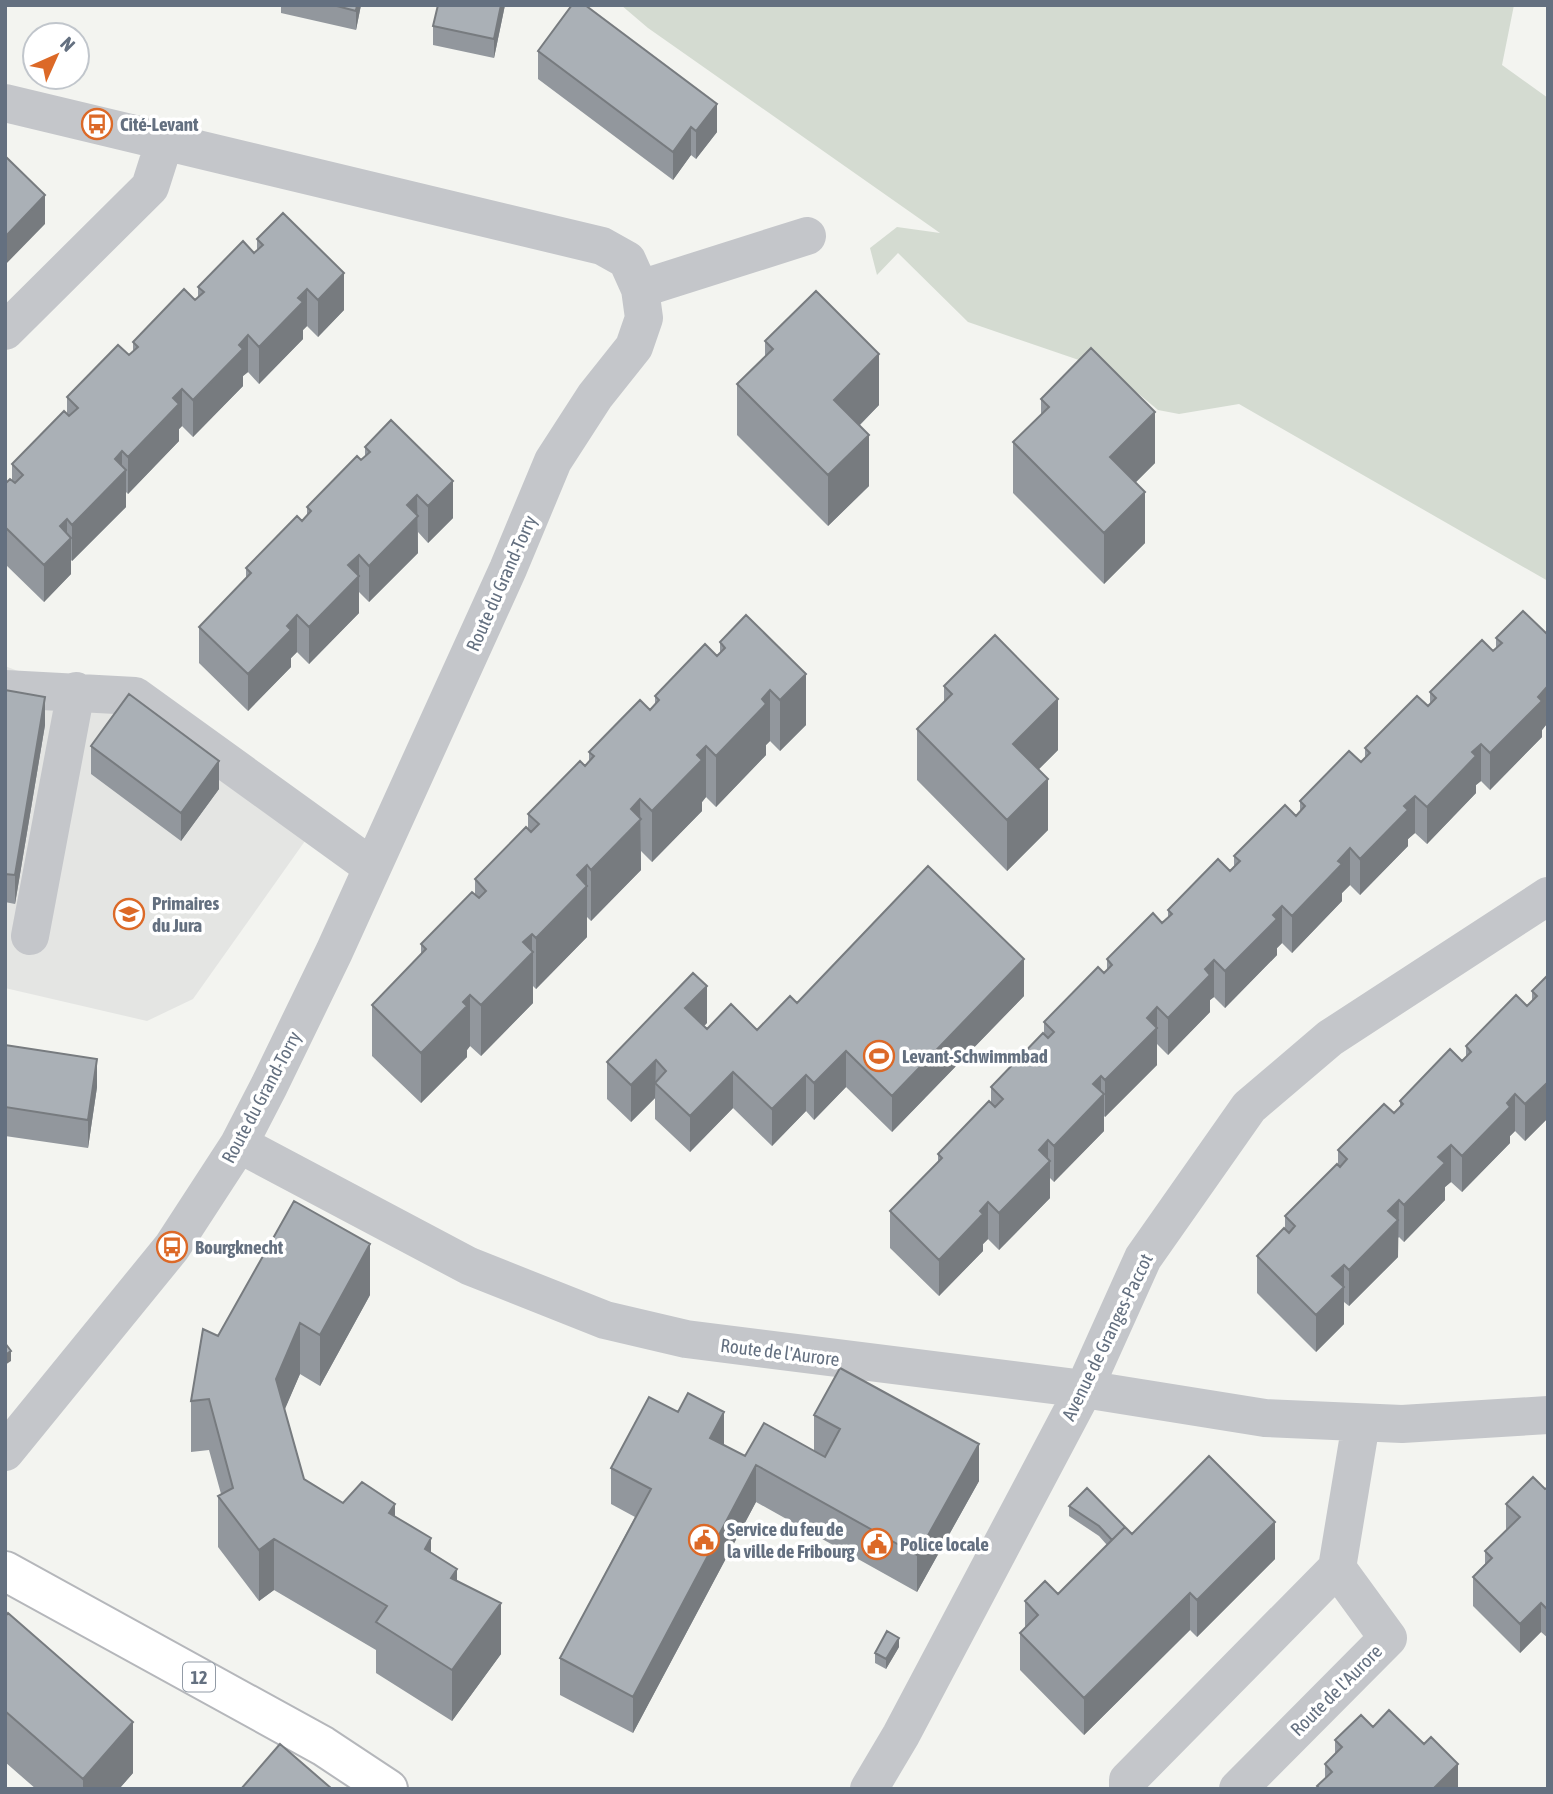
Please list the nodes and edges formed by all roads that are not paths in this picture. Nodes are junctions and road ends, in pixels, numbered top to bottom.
1 (5, 103) edge
2 (165, 140) junction
3 (807, 236) dead end
4 (640, 289) junction
5 (5, 331) edge
6 (5, 688) edge
7 (76, 691) junction
8 (372, 867) junction
9 (1548, 896) edge
10 (30, 936) dead end
11 (239, 1144) junction
12 (1084, 1389) junction
13 (1548, 1415) edge
14 (1361, 1423) junction
15 (5, 1452) edge
16 (1337, 1568) junction
17 (5, 1571) edge
18 (388, 1789) edge
19 (869, 1789) edge
20 (1128, 1789) edge
21 (1238, 1789) edge

1 - 2 street, Route du Grand-Torry
2 - 4 street, Route du Grand-Torry
2 - 5 street
3 - 4 street
4 - 8 street, Route du Grand-Torry
6 - 7 street
7 - 8 street
7 - 10 street
8 - 11 street, Route du Grand-Torry
9 - 12 street, Avenue de Granges-Paccot
11 - 12 street, Route de l'Aurore
11 - 15 street, Route du Grand-Torry
12 - 14 street, Route de l'Aurore
12 - 19 street, Avenue de Granges-Paccot
13 - 14 street, Route de l'Aurore
14 - 16 street
16 - 20 street
16 - 21 street, Route de l'Aurore
17 - 18 main road, 12

